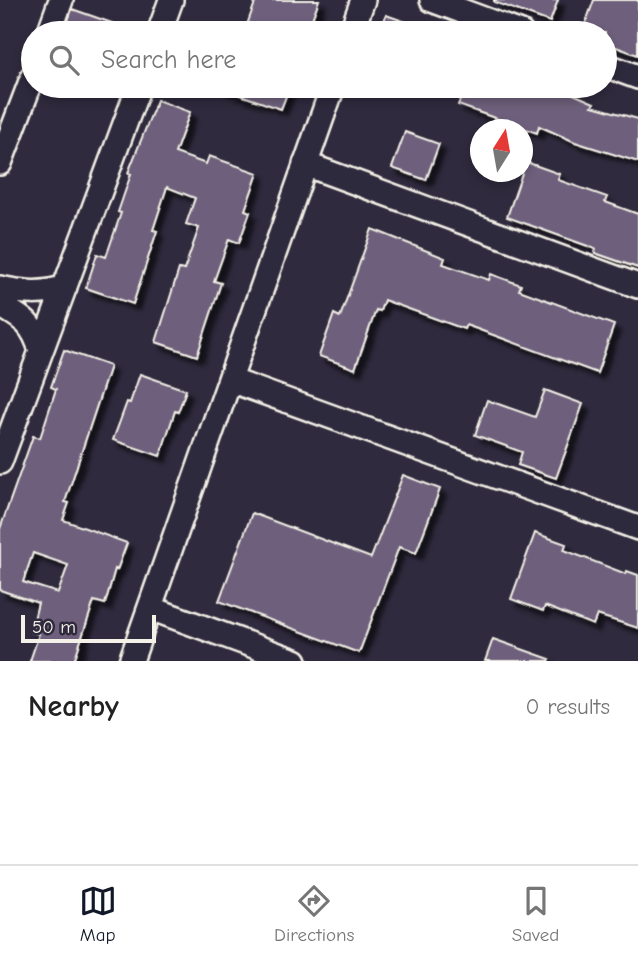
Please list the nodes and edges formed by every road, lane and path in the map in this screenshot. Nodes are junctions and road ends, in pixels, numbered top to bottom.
1 (61, 0) edge
2 (171, 0) edge
3 (363, 0) edge
4 (432, 0) edge
5 (53, 21) edge
6 (163, 21) edge
7 (355, 21) edge
8 (489, 21) edge
9 (617, 69) edge
10 (638, 77) edge
11 (22, 98) edge
12 (135, 98) edge
13 (329, 98) edge
14 (6, 130) edge
15 (0, 163) edge
16 (305, 164) junction
17 (638, 286) edge
18 (0, 288) edge
19 (65, 288) junction
20 (0, 305) edge
21 (41, 351) junction
22 (230, 380) junction
23 (0, 461) edge
24 (638, 528) edge
25 (150, 608) junction
26 (131, 661) edge
27 (295, 661) edge

1 - 5 street
2 - 6 street
3 - 7 street
4 - 8 street
9 - 10 street
11 - 14 street
12 - 19 street
13 - 16 street
14 - 15 street
16 - 17 street
16 - 22 street
18 - 19 street
19 - 21 street
20 - 21 street
21 - 23 street
22 - 24 street
22 - 25 street
25 - 26 street
25 - 27 street

